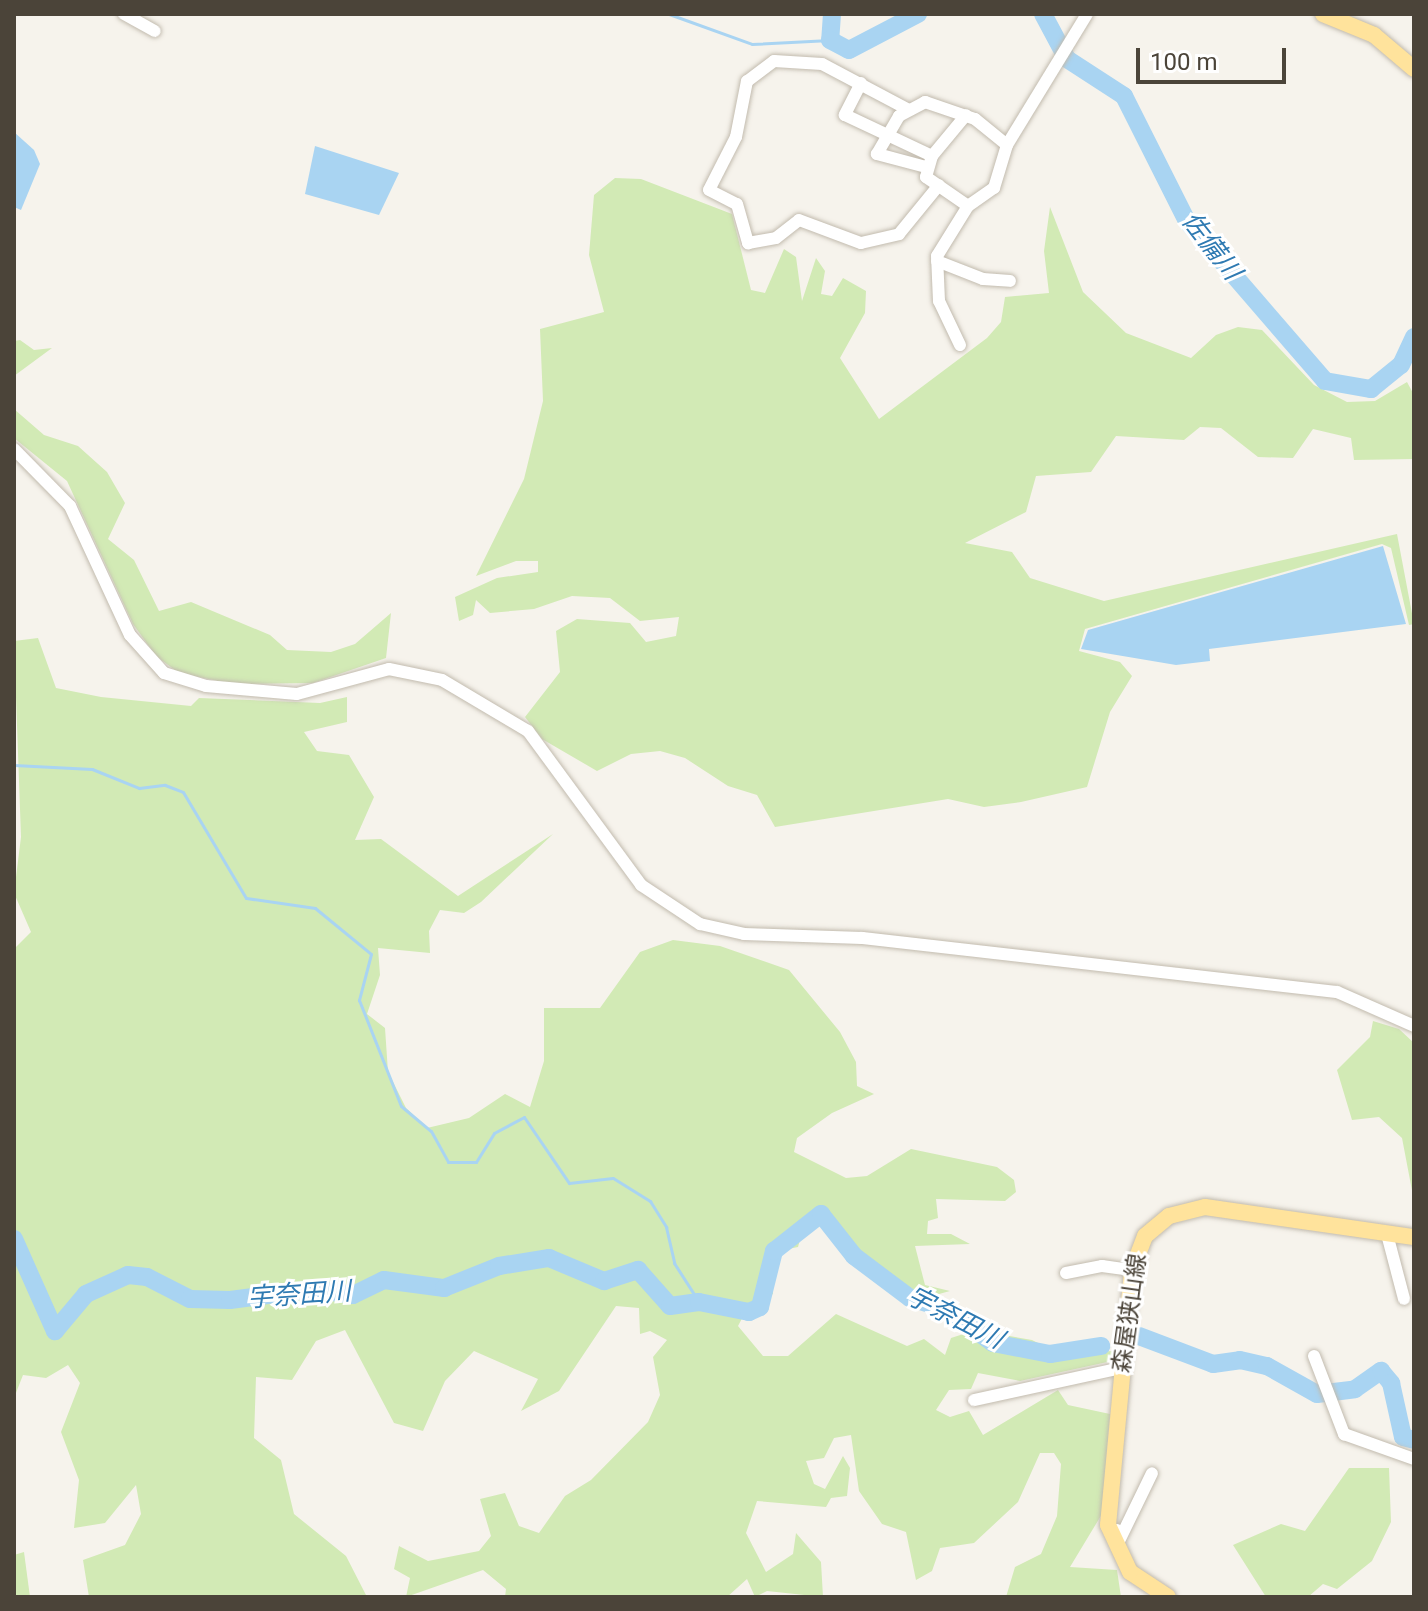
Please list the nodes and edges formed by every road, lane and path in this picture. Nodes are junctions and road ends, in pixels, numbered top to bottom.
1 (124, 14) edge
2 (1087, 14) edge
3 (1323, 14) edge
4 (1349, 18) edge
5 (155, 31) dead end
6 (1414, 69) edge
7 (861, 83) junction
8 (909, 110) junction
9 (966, 115) junction
10 (892, 136) junction
11 (1007, 145) junction
12 (929, 161) junction
13 (939, 185) junction
14 (968, 206) junction
15 (937, 261) junction
16 (1010, 281) dead end
17 (960, 345) dead end
18 (14, 449) edge
19 (1414, 1026) edge
20 (1387, 1234) junction
21 (1414, 1237) edge
22 (1132, 1270) junction
23 (1066, 1273) dead end
24 (1404, 1299) dead end
25 (1314, 1356) dead end
26 (1121, 1368) junction
27 (974, 1400) dead end
28 (1414, 1459) edge
29 (1152, 1473) dead end
30 (1108, 1523) junction
31 (1168, 1597) edge

1 - 5 street
2 - 11 street
3 - 4 main road
4 - 6 main road
7 - 8 street
7 - 10 street
7 - 13 street
8 - 9 street
8 - 10 street
9 - 11 street
9 - 12 street
10 - 12 street
10 - 12 street
11 - 14 street
12 - 13 street
13 - 14 street
14 - 15 street
15 - 16 street
15 - 17 street
18 - 19 street
20 - 21 main road, 森屋狭山線
20 - 22 main road, 森屋狭山線
20 - 24 street
22 - 23 street
22 - 26 main road, 森屋狭山線
25 - 28 street
26 - 27 street
26 - 30 main road, 森屋狭山線
29 - 30 street
30 - 31 main road, 森屋狭山線

